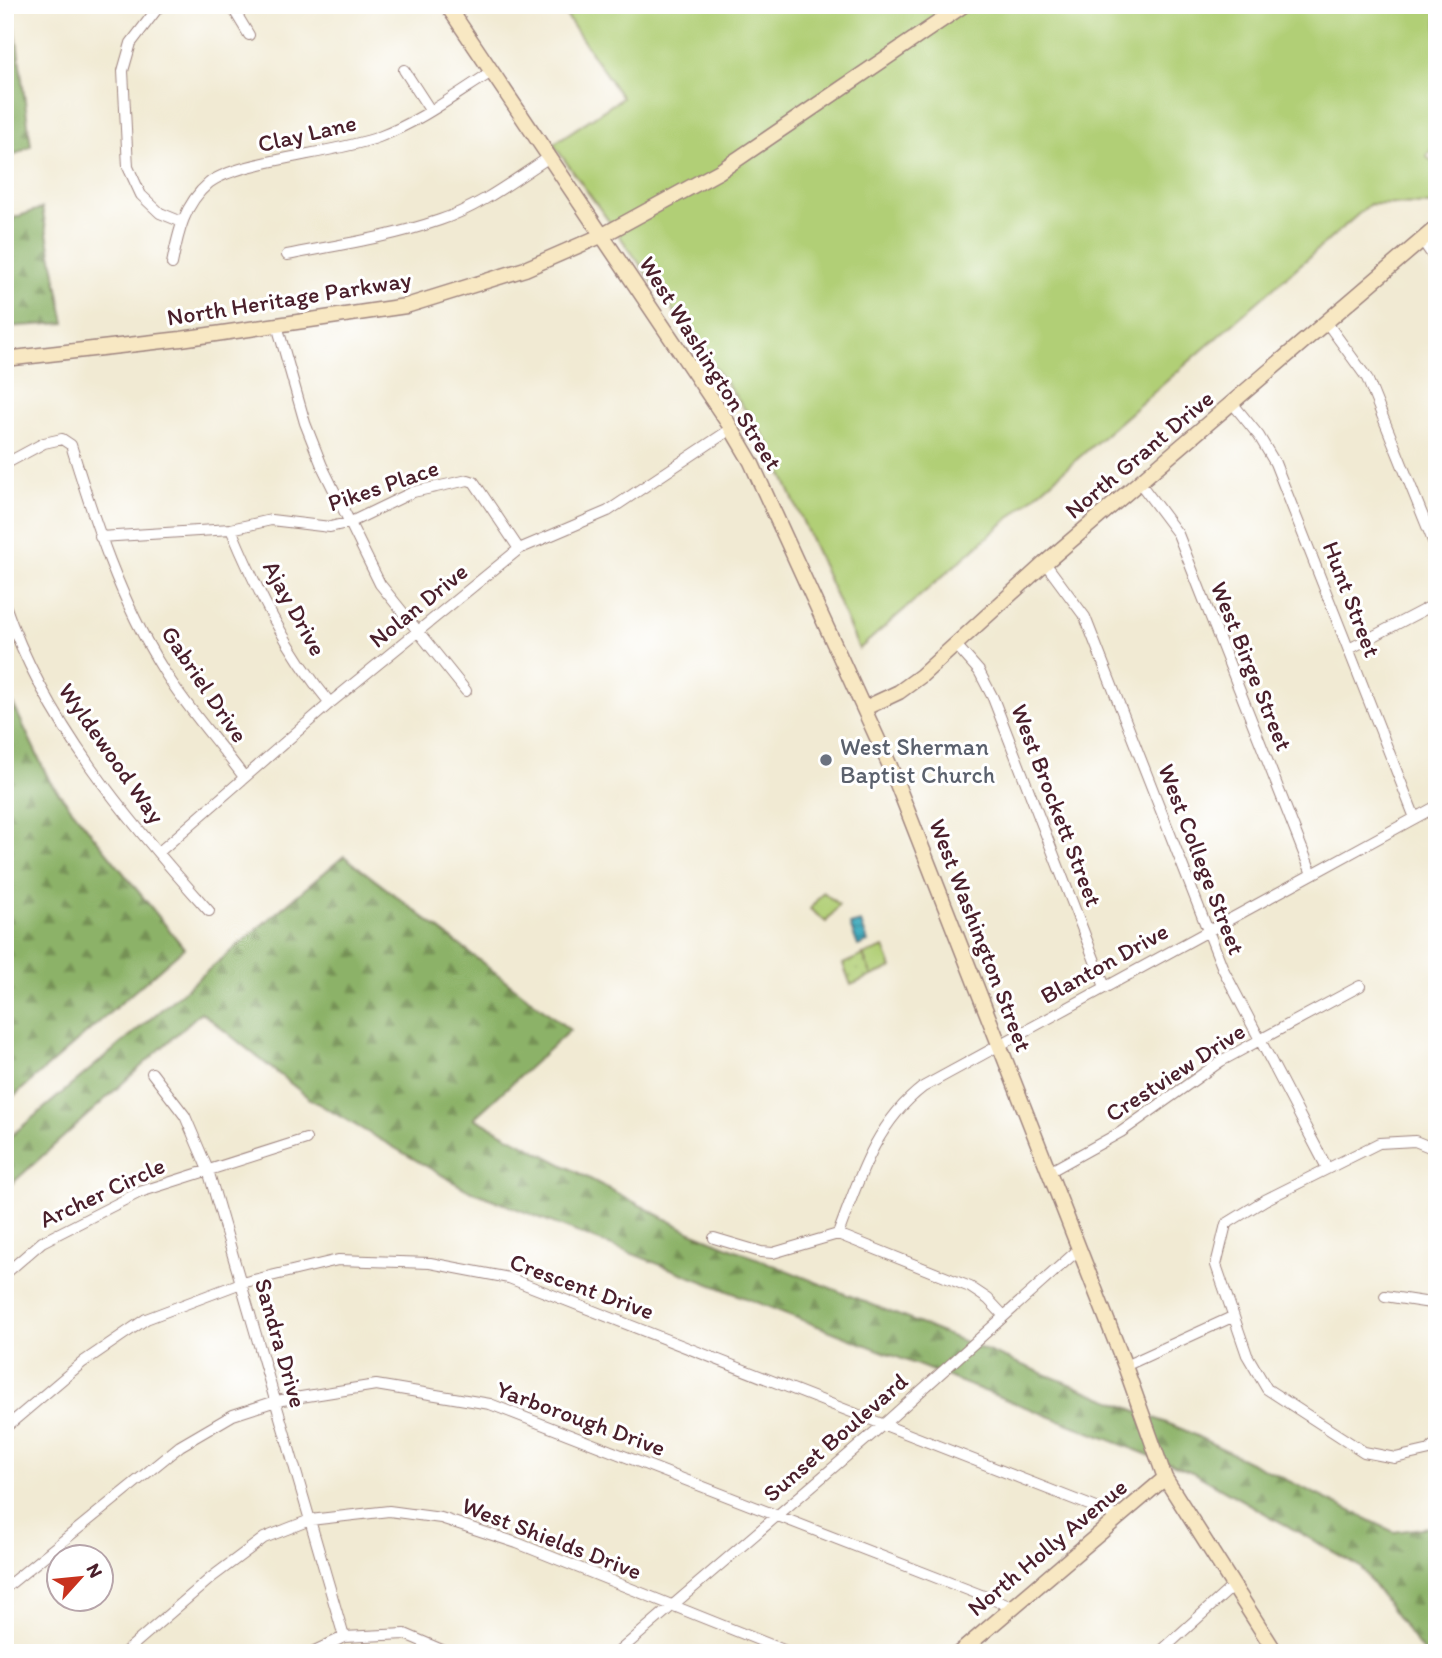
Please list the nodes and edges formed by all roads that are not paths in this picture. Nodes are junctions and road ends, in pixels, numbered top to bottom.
1 (160, 5) edge
2 (231, 5) edge
3 (447, 5) edge
4 (964, 5) edge
5 (249, 36) dead end
6 (404, 70) dead end
7 (490, 73) junction
8 (430, 110) junction
9 (548, 158) junction
10 (182, 222) junction
11 (1437, 227) edge
12 (603, 235) junction
13 (1422, 240) junction
14 (287, 255) dead end
15 (1437, 262) edge
16 (172, 264) dead end
17 (1327, 323) junction
18 (277, 325) junction
19 (5, 359) edge
20 (1233, 404) junction
21 (732, 429) junction
22 (5, 464) edge
23 (1139, 482) junction
24 (351, 522) junction
25 (231, 528) junction
26 (100, 537) junction
27 (519, 549) junction
28 (1437, 551) edge
29 (1045, 563) junction
30 (1437, 603) edge
31 (5, 605) edge
32 (418, 632) junction
33 (957, 646) junction
34 (1349, 649) junction
35 (466, 691) dead end
36 (330, 703) junction
37 (865, 708) junction
38 (244, 777) junction
39 (1437, 806) edge
40 (1415, 818) junction
41 (158, 853) junction
42 (1312, 874) junction
43 (209, 911) dead end
44 (1207, 930) junction
45 (1105, 986) junction
46 (1360, 986) dead end
47 (1259, 1041) junction
48 (1000, 1046) junction
49 (152, 1073) dead end
50 (306, 1139) dead end
51 (1437, 1150) edge
52 (1327, 1168) junction
53 (208, 1170) junction
54 (1049, 1172) junction
55 (838, 1234) junction
56 (714, 1238) dead end
57 (1078, 1250) junction
58 (5, 1273) edge
59 (241, 1283) junction
60 (1385, 1296) dead end
61 (1437, 1304) edge
62 (1003, 1315) junction
63 (1232, 1317) junction
64 (1125, 1366) junction
65 (276, 1401) junction
66 (884, 1424) junction
67 (5, 1428) edge
68 (1437, 1442) edge
69 (1166, 1478) junction
70 (778, 1515) junction
71 (1117, 1516) junction
72 (310, 1520) junction
73 (1233, 1586) junction
74 (5, 1588) edge
75 (670, 1606) junction
76 (1012, 1607) junction
77 (344, 1637) junction
78 (124, 1653) edge
79 (310, 1653) edge
80 (449, 1653) edge
81 (617, 1653) edge
82 (791, 1653) edge
83 (959, 1653) edge
84 (1159, 1653) edge
85 (1276, 1653) edge

1 - 10 street
2 - 5 street
3 - 7 street, West Washington Street
4 - 12 street, North Heritage Parkway
6 - 8 street
7 - 8 street, Clay Lane
7 - 9 street, West Washington Street
8 - 10 street, Clay Lane
9 - 12 street, West Washington Street
9 - 14 street
10 - 16 street, Clay Lane
11 - 13 street, North Grant Drive
12 - 18 street, North Heritage Parkway
12 - 21 street, West Washington Street
13 - 15 street
13 - 17 street, North Grant Drive
17 - 20 street, North Grant Drive
17 - 28 street
18 - 19 street, North Heritage Parkway
18 - 24 street
20 - 23 street, North Grant Drive
20 - 34 street, Hunt Street
21 - 27 street, Nolan Drive
21 - 37 street, West Washington Street
22 - 26 street
23 - 29 street, North Grant Drive
23 - 42 street, West Birge Street
24 - 25 street, Pikes Place
24 - 27 street, Pikes Place
24 - 32 street
25 - 26 street, Pikes Place
25 - 36 street, Ajay Drive
26 - 38 street, Gabriel Drive
27 - 32 street, Nolan Drive
29 - 33 street, North Grant Drive
29 - 44 street, West College Street
30 - 34 street
31 - 41 street, Wyldewood Way
32 - 35 street
32 - 36 street, Nolan Drive
33 - 37 street, North Grant Drive
33 - 45 street, West Brockett Street
34 - 40 street, Hunt Street
36 - 38 street, Nolan Drive
37 - 48 street, West Washington Street
38 - 41 street, Nolan Drive
39 - 40 street, Blanton Drive
40 - 42 street, Blanton Drive
41 - 43 street, Wyldewood Way
42 - 44 street, Blanton Drive
44 - 45 street, Blanton Drive
44 - 47 street, West College Street
45 - 48 street, Blanton Drive
46 - 47 street, Crestview Drive
47 - 52 street, West College Street
47 - 54 street, Crestview Drive
48 - 54 street, West Washington Street
48 - 55 street, Blanton Drive
49 - 53 street, Sandra Drive
50 - 53 street, Archer Circle
51 - 52 street
52 - 63 street
53 - 58 street, Archer Circle
53 - 59 street, Sandra Drive
54 - 57 street, West Washington Street
55 - 56 street
55 - 62 street
57 - 62 street, Sunset Boulevard
57 - 64 street, West Washington Street
59 - 65 street, Sandra Drive
59 - 66 street, Crescent Drive
59 - 67 street, Crescent Drive
60 - 61 street
62 - 66 street, Sunset Boulevard
63 - 64 street
63 - 68 street
64 - 69 street, West Washington Street
65 - 70 street, Yarborough Drive
65 - 72 street, Sandra Drive
65 - 74 street, Yarborough Drive
66 - 70 street, Sunset Boulevard
66 - 71 street, Crescent Drive
69 - 71 street, North Holly Avenue
69 - 73 street, West Washington Street
70 - 75 street, Sunset Boulevard
70 - 76 street, Yarborough Drive
71 - 76 street, North Holly Avenue
72 - 75 street, West Shields Drive
72 - 77 street, Sandra Drive
72 - 78 street, West Shields Drive
73 - 84 street
73 - 85 street, West Washington Street
75 - 81 street, Sunset Boulevard
75 - 82 street, West Shields Drive
76 - 83 street, North Holly Avenue
77 - 79 street
77 - 80 street

